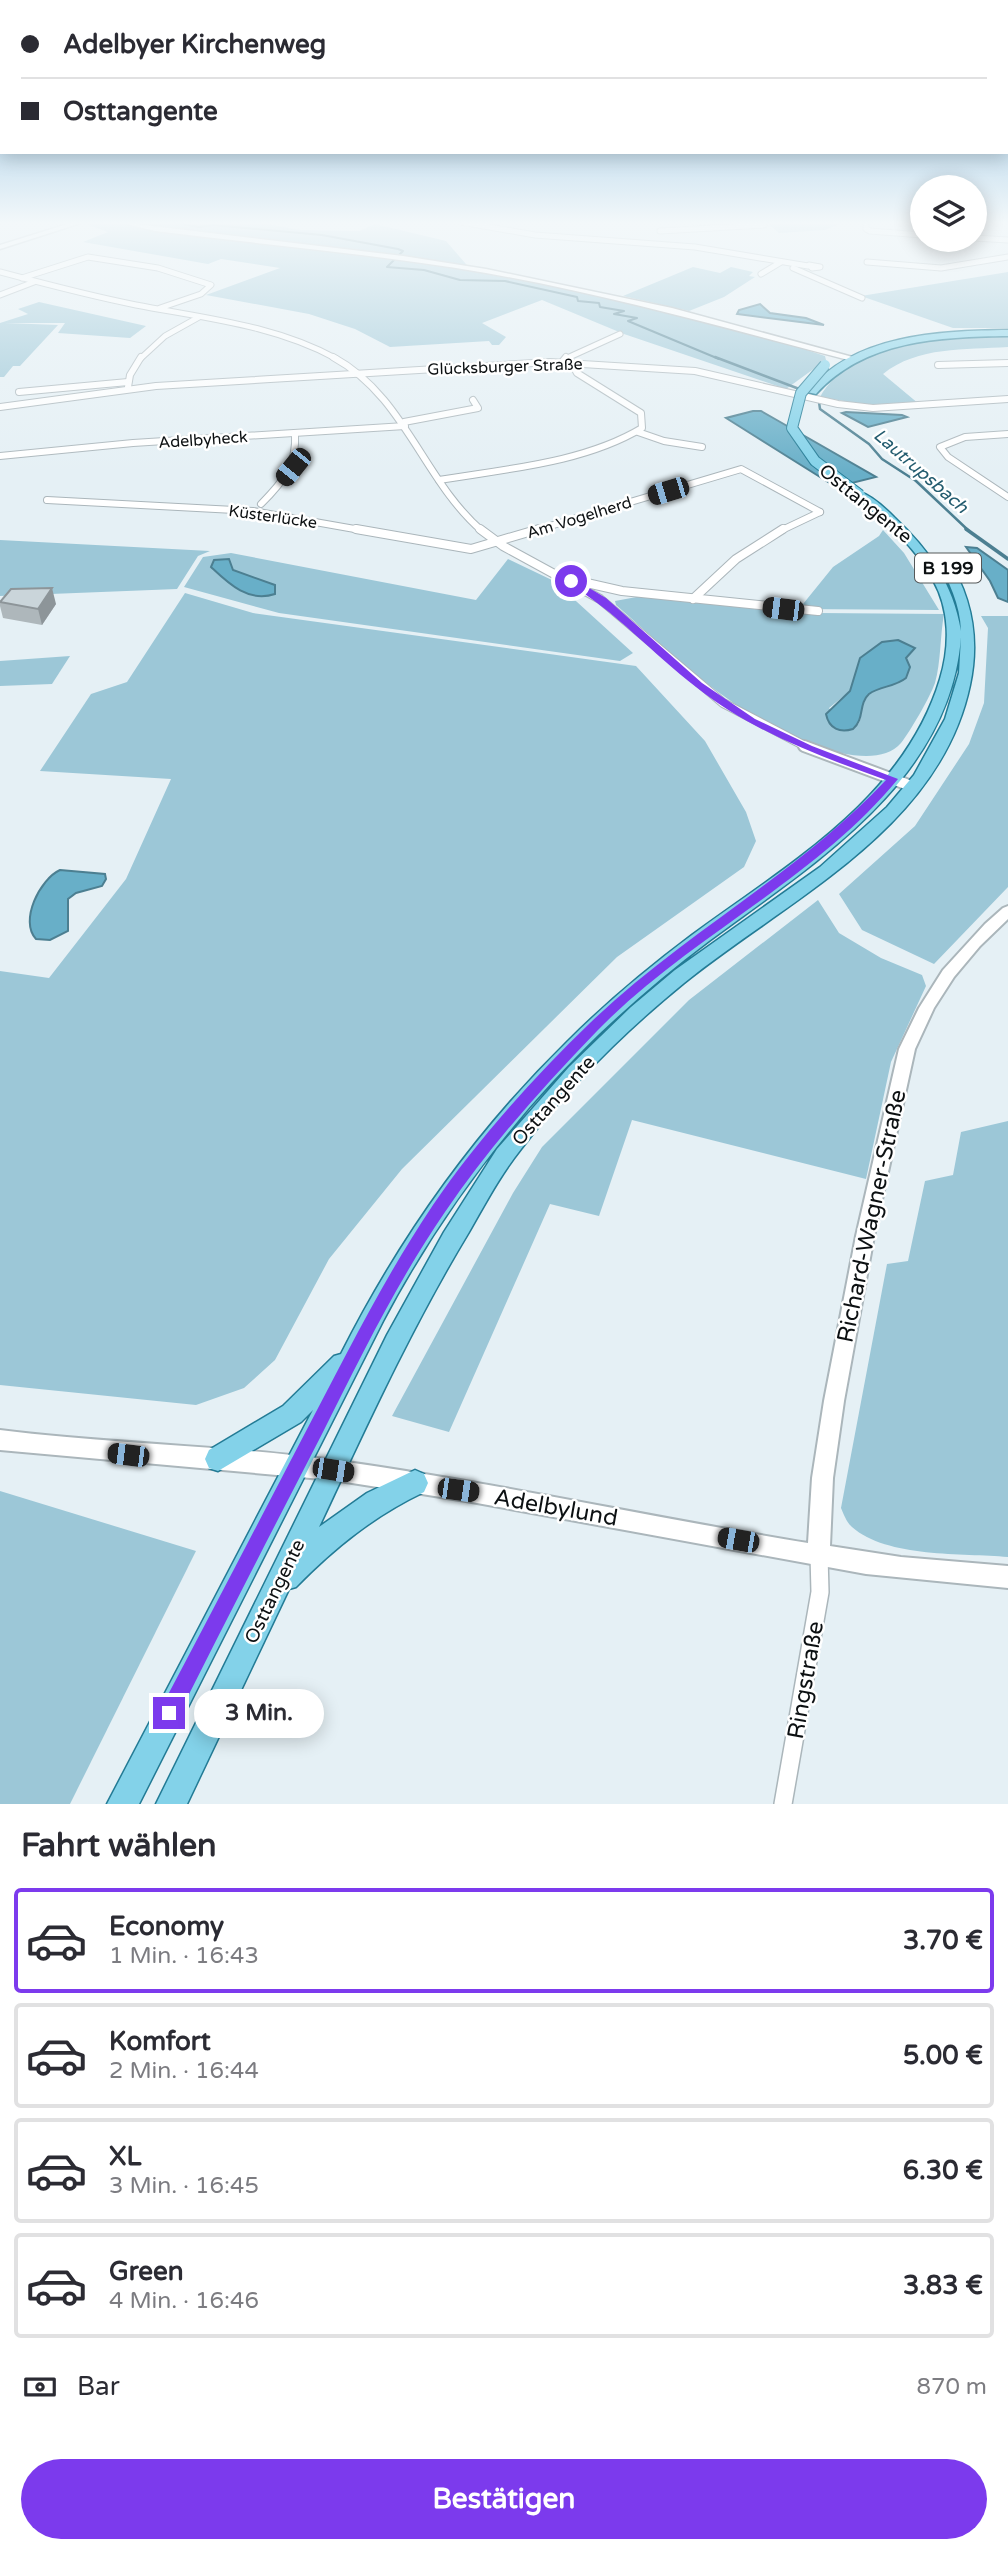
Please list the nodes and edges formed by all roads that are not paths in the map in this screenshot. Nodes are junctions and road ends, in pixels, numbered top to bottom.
1 (145, 306) edge
2 (166, 306) edge
3 (656, 306) edge
4 (158, 309) junction
5 (199, 317) junction
6 (1008, 332) edge
7 (620, 334) dead end
8 (843, 355) junction
9 (856, 359) junction
10 (562, 362) junction
11 (571, 362) junction
12 (1008, 363) edge
13 (938, 365) dead end
14 (359, 373) junction
15 (15, 383) dead end
16 (129, 385) junction
17 (19, 392) junction
18 (1008, 399) edge
19 (473, 400) dead end
20 (23, 402) junction
21 (0, 407) edge
22 (405, 424) junction
23 (638, 432) junction
24 (295, 433) junction
25 (1008, 434) edge
26 (702, 447) dead end
27 (0, 456) edge
28 (439, 480) junction
29 (865, 494) junction
30 (1008, 497) edge
31 (47, 500) dead end
32 (261, 504) dead end
33 (497, 542) junction
34 (571, 581) junction
35 (622, 591) junction
36 (693, 598) junction
37 (603, 600) junction
38 (818, 611) dead end
39 (893, 779) junction
40 (914, 787) junction
41 (1008, 911) edge
42 (357, 1348) junction
43 (0, 1440) edge
44 (218, 1459) junction
45 (298, 1466) junction
46 (333, 1470) junction
47 (415, 1483) junction
48 (819, 1555) junction
49 (1008, 1577) edge
50 (274, 1590) junction
51 (122, 1804) edge
52 (170, 1804) edge
53 (783, 1804) edge

1 - 4 street
2 - 4 street
3 - 8 main road
4 - 5 street
5 - 14 street
5 - 16 street
6 - 8 main road, B 199
6 - 9 main road, B 199
7 - 10 street
8 - 9 main road
8 - 29 main road, Osttangente / B 199, bridge
9 - 29 main road, Osttangente / B 199
10 - 11 street, Glücksburger Straße
10 - 14 street, Glücksburger Straße
11 - 18 street, Glücksburger Straße
11 - 23 street
12 - 13 street
14 - 16 street, Glücksburger Straße
14 - 22 street
15 - 17 street
16 - 17 street, Glücksburger Straße
16 - 20 street, Glücksburger Straße
17 - 20 street
19 - 22 street, Adelbyheck
20 - 21 street, Glücksburger Straße
22 - 24 street, Adelbyheck
22 - 28 street
23 - 26 street
23 - 28 street
24 - 27 street, Adelbyheck
24 - 32 street
25 - 30 street
28 - 33 street
29 - 39 main road, Osttangente / B 199
29 - 40 main road, Osttangente / B 199
31 - 33 street, Küsterlücke
33 - 34 street
33 - 36 street, Am Vogelherd
34 - 35 street
34 - 37 street
35 - 36 street
35 - 37 street
36 - 38 street
37 - 39 street
39 - 40 street
39 - 42 main road, Osttangente / B 199
40 - 46 main road, Osttangente / B 199
41 - 48 street, Richard-Wagner-Straße
42 - 44 main road
42 - 45 main road, Osttangente / B 199
43 - 44 street, Adelbylund
44 - 45 street, Adelbylund
45 - 46 street, Adelbylund
45 - 51 main road, Osttangente / B 199
46 - 47 street, Adelbylund
46 - 50 main road, Osttangente / B 199
47 - 48 street, Adelbylund
47 - 50 main road
48 - 49 street, Adelbylund
48 - 53 street, Ringstraße
50 - 52 main road, Osttangente / B 199

